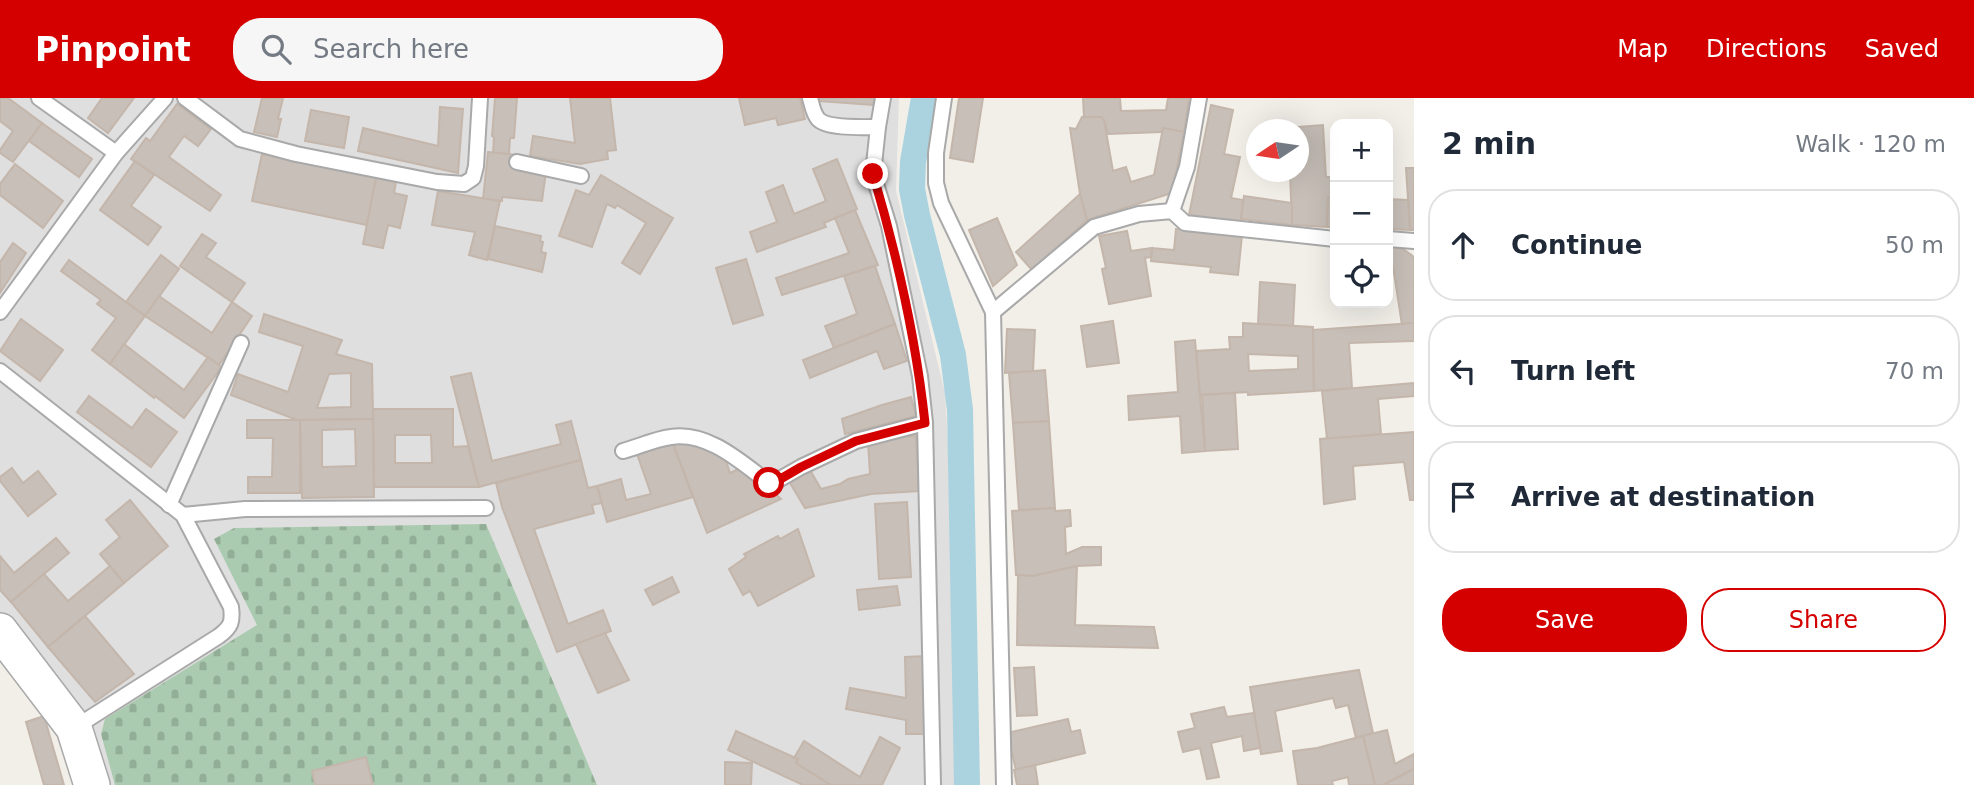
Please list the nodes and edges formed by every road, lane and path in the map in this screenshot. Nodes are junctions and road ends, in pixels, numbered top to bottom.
1 (39, 98) edge
2 (164, 98) edge
3 (185, 98) edge
4 (480, 98) edge
5 (810, 98) edge
6 (883, 98) edge
7 (944, 98) edge
8 (1199, 98) edge
9 (878, 127) junction
10 (116, 153) junction
11 (517, 162) dead end
12 (581, 176) dead end
13 (1172, 211) junction
14 (1330, 238) edge
15 (1393, 240) edge
16 (1414, 241) edge
17 (0, 312) edge
18 (993, 312) junction
19 (241, 343) dead end
20 (0, 372) edge
21 (925, 423) junction
22 (623, 452) dead end
23 (169, 505) junction
24 (486, 508) dead end
25 (183, 515) junction
26 (0, 631) edge
27 (74, 727) junction
28 (92, 785) edge
29 (933, 785) edge
30 (1004, 785) edge

1 - 10 lane
2 - 10 lane
3 - 4 lane
5 - 9 lane
6 - 9 lane
7 - 18 lane
8 - 13 lane
9 - 21 lane
10 - 17 lane
11 - 12 lane
13 - 14 lane
13 - 18 lane
15 - 16 lane
18 - 30 lane
19 - 23 lane
20 - 23 lane
21 - 22 lane
21 - 29 lane
23 - 25 lane
24 - 25 lane
25 - 27 lane
26 - 27 street
27 - 28 street

